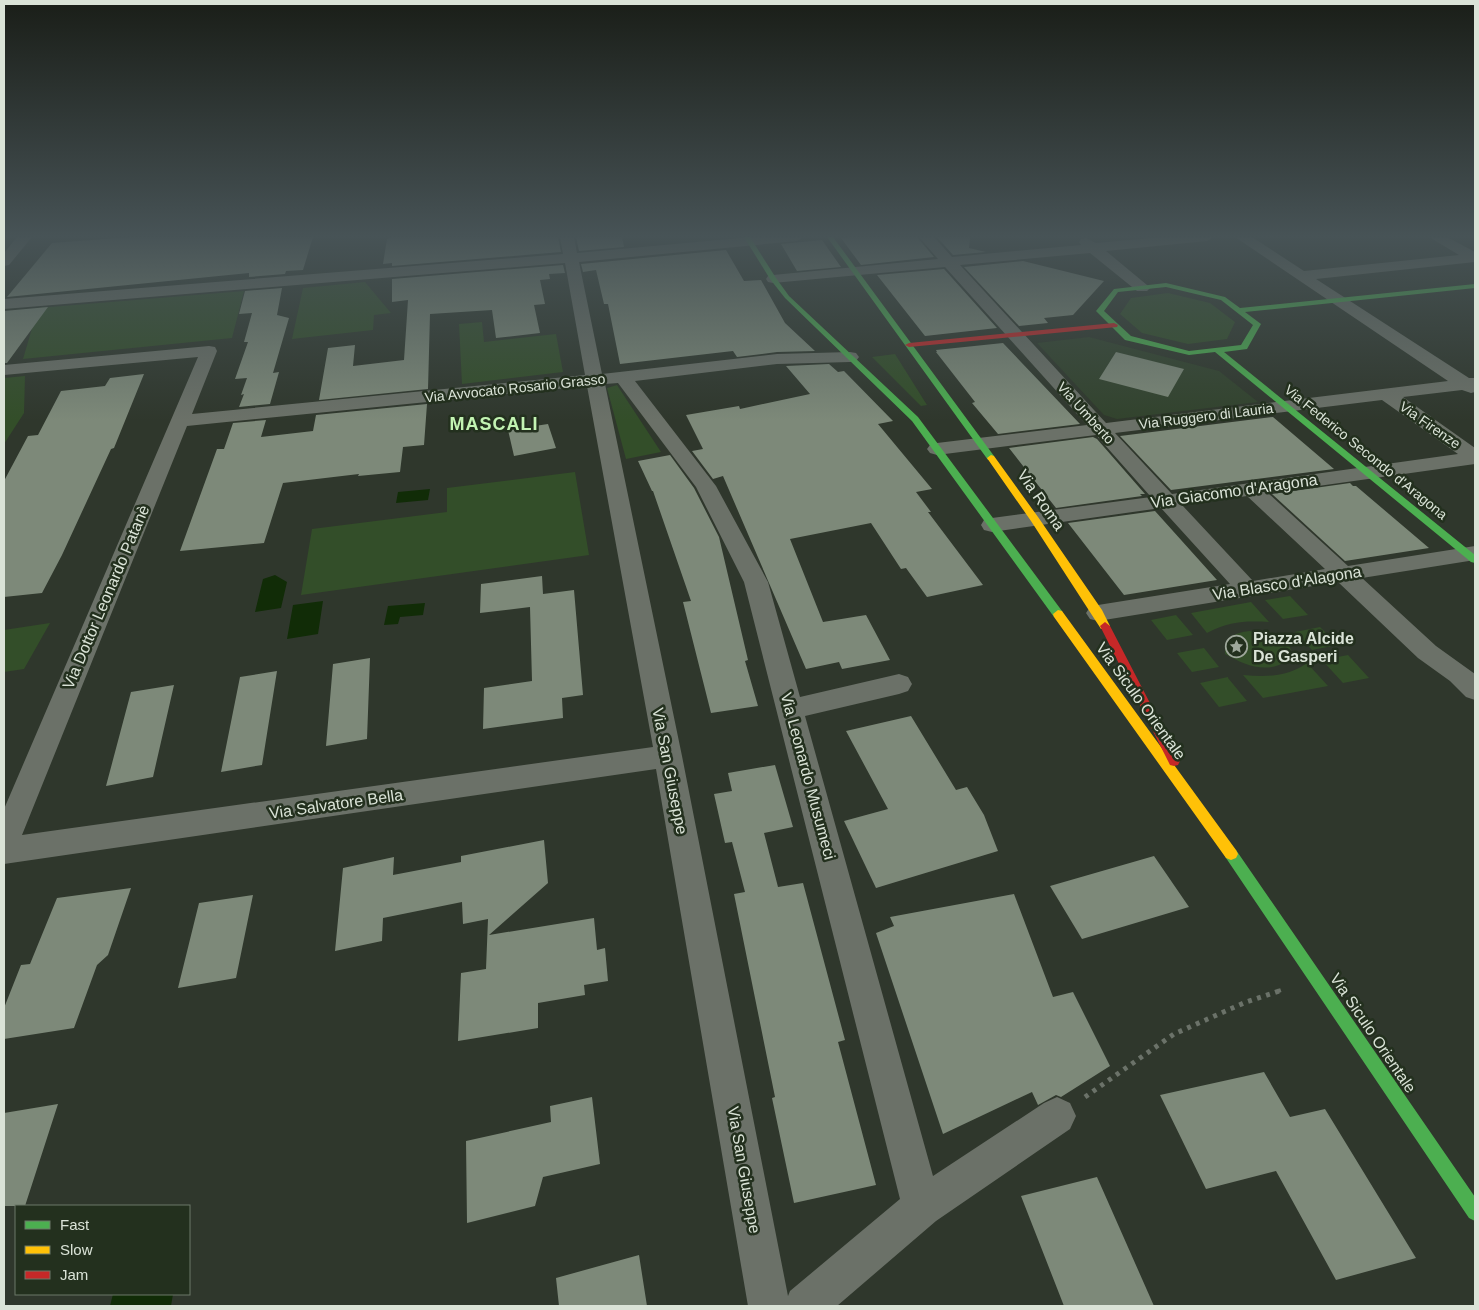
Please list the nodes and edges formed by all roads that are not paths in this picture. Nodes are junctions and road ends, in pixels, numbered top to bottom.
1 (63, 298) edge
2 (578, 298) edge
3 (788, 298) edge
4 (875, 298) edge
5 (981, 298) edge
6 (1110, 298) edge
7 (1223, 298) edge
8 (1335, 298) edge
9 (1356, 298) edge
10 (1338, 300) junction
11 (4, 304) edge
12 (1239, 310) junction
13 (1114, 324) junction
14 (1014, 335) junction
15 (909, 346) junction
16 (1217, 350) junction
17 (850, 357) junction
18 (4, 370) edge
19 (623, 377) junction
20 (594, 380) junction
21 (1472, 386) edge
22 (1386, 394) junction
23 (1286, 406) junction
24 (180, 421) junction
25 (1100, 429) junction
26 (981, 443) junction
27 (937, 449) junction
28 (1475, 458) edge
29 (1368, 473) junction
30 (1252, 489) junction
31 (1166, 500) junction
32 (1035, 519) junction
33 (992, 525) junction
34 (1473, 556) edge
35 (1344, 574) junction
36 (1247, 590) junction
37 (1098, 613) junction
38 (899, 684) dead end
39 (1475, 690) edge
40 (790, 709) junction
41 (668, 756) junction
42 (1195, 802) junction
43 (4, 843) edge
44 (4, 852) edge
45 (1057, 1116) road end
46 (922, 1207) junction
47 (1475, 1212) edge
48 (769, 1306) edge
49 (804, 1306) edge

1 - 11 street
2 - 20 street, Via San Giuseppe
3 - 17 street, Via Siculo Orientale
4 - 15 street, Via Roma
5 - 14 street, Via Umberto
6 - 13 street
7 - 12 street
8 - 10 street
9 - 10 street
10 - 12 street
10 - 21 street
12 - 16 street
13 - 14 street
13 - 16 street
14 - 15 street
14 - 25 street, Via Umberto
15 - 26 street, Via Roma
16 - 23 street, Via Federico Secondo d'Aragona
17 - 19 street, Via Avvocato Rosario Grasso
17 - 27 street, Via Siculo Orientale
18 - 24 street, Via Dottor Leonardo Patanè
19 - 20 street, Via Avvocato Rosario Grasso
19 - 40 street, Via Leonardo Musumeci
20 - 24 street, Via Avvocato Rosario Grasso
20 - 41 street, Via San Giuseppe
21 - 22 street, Via Ruggero di Lauria
22 - 23 street, Via Ruggero di Lauria
22 - 28 street, Via Firenze
23 - 25 street, Via Ruggero di Lauria
23 - 29 street, Via Federico Secondo d'Aragona
24 - 43 street, Via Dottor Leonardo Patanè
25 - 26 street, Via Ruggero di Lauria
25 - 31 street, Via Umberto
26 - 27 street, Via Ruggero di Lauria
26 - 32 street, Via Roma
27 - 33 street, Via Siculo Orientale
28 - 29 street, Via Giacomo d'Aragona
29 - 30 street, Via Giacomo d'Aragona
29 - 34 street, Via Federico Secondo d'Aragona
30 - 31 street, Via Giacomo d'Aragona
30 - 35 street
31 - 32 street, Via Giacomo d'Aragona
31 - 36 street, Via Umberto
32 - 33 street, Via Giacomo d'Aragona
32 - 37 street, Via Roma
33 - 42 street, Via Siculo Orientale
34 - 35 street, Via Blasco d'Alagona
35 - 36 street, Via Blasco d'Alagona
35 - 39 street
36 - 37 street, Via Blasco d'Alagona
37 - 42 street, Via Roma
38 - 40 street
40 - 46 street, Via Leonardo Musumeci
41 - 44 street, Via Salvatore Bella
41 - 48 street, Via San Giuseppe
42 - 47 street, Via Siculo Orientale
45 - 46 street
46 - 49 street

